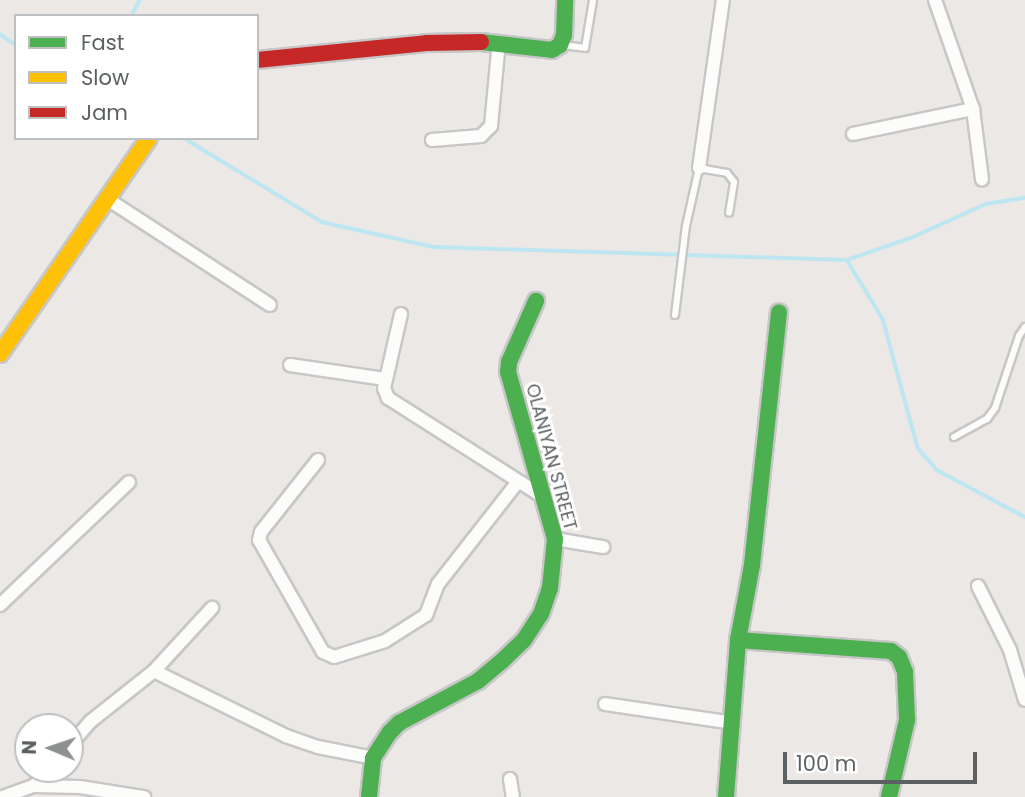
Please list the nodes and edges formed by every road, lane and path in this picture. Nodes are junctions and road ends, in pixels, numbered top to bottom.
1 (565, 0) edge
2 (593, 0) edge
3 (723, 0) edge
4 (935, 0) edge
5 (499, 42) junction
6 (560, 45) junction
7 (259, 60) edge
8 (973, 109) junction
9 (853, 134) dead end
10 (148, 140) edge
11 (432, 140) dead end
12 (699, 168) junction
13 (982, 179) dead end
14 (109, 200) junction
15 (729, 213) dead end
16 (536, 300) dead end
17 (270, 305) dead end
18 (779, 312) dead end
19 (401, 314) dead end
20 (675, 315) dead end
21 (1025, 327) edge
22 (1, 352) edge
23 (290, 365) dead end
24 (385, 379) junction
25 (954, 437) dead end
26 (318, 460) dead end
27 (129, 482) dead end
28 (517, 483) junction
29 (545, 498) junction
30 (555, 539) junction
31 (603, 547) dead end
32 (978, 586) dead end
33 (0, 605) edge
34 (212, 608) dead end
35 (738, 640) junction
36 (154, 671) junction
37 (1025, 700) edge
38 (605, 704) dead end
39 (733, 723) junction
40 (84, 729) edge
41 (373, 758) junction
42 (510, 779) dead end
43 (37, 783) edge
44 (34, 786) junction
45 (3, 797) edge
46 (144, 797) edge
47 (369, 797) edge
48 (513, 797) edge
49 (726, 797) edge
50 (889, 797) edge

1 - 6 street
2 - 6 lane
3 - 12 street
4 - 8 street
5 - 6 street
5 - 7 street
5 - 11 street
8 - 9 street
8 - 13 street
10 - 14 street
12 - 15 lane
12 - 20 lane
14 - 17 street
14 - 22 street
16 - 29 street, OLANIYAN STREET
18 - 35 street
19 - 24 street
21 - 25 lane
23 - 24 street
24 - 28 street
26 - 28 street
27 - 33 street
28 - 29 street
29 - 30 street, OLANIYAN STREET
30 - 31 street
30 - 41 street, OLANIYAN STREET
32 - 37 street
34 - 36 street
35 - 39 street
35 - 50 street
36 - 40 street
36 - 41 street
38 - 39 street
39 - 49 street
41 - 47 street
42 - 48 street
43 - 44 street
44 - 45 street
44 - 46 street

